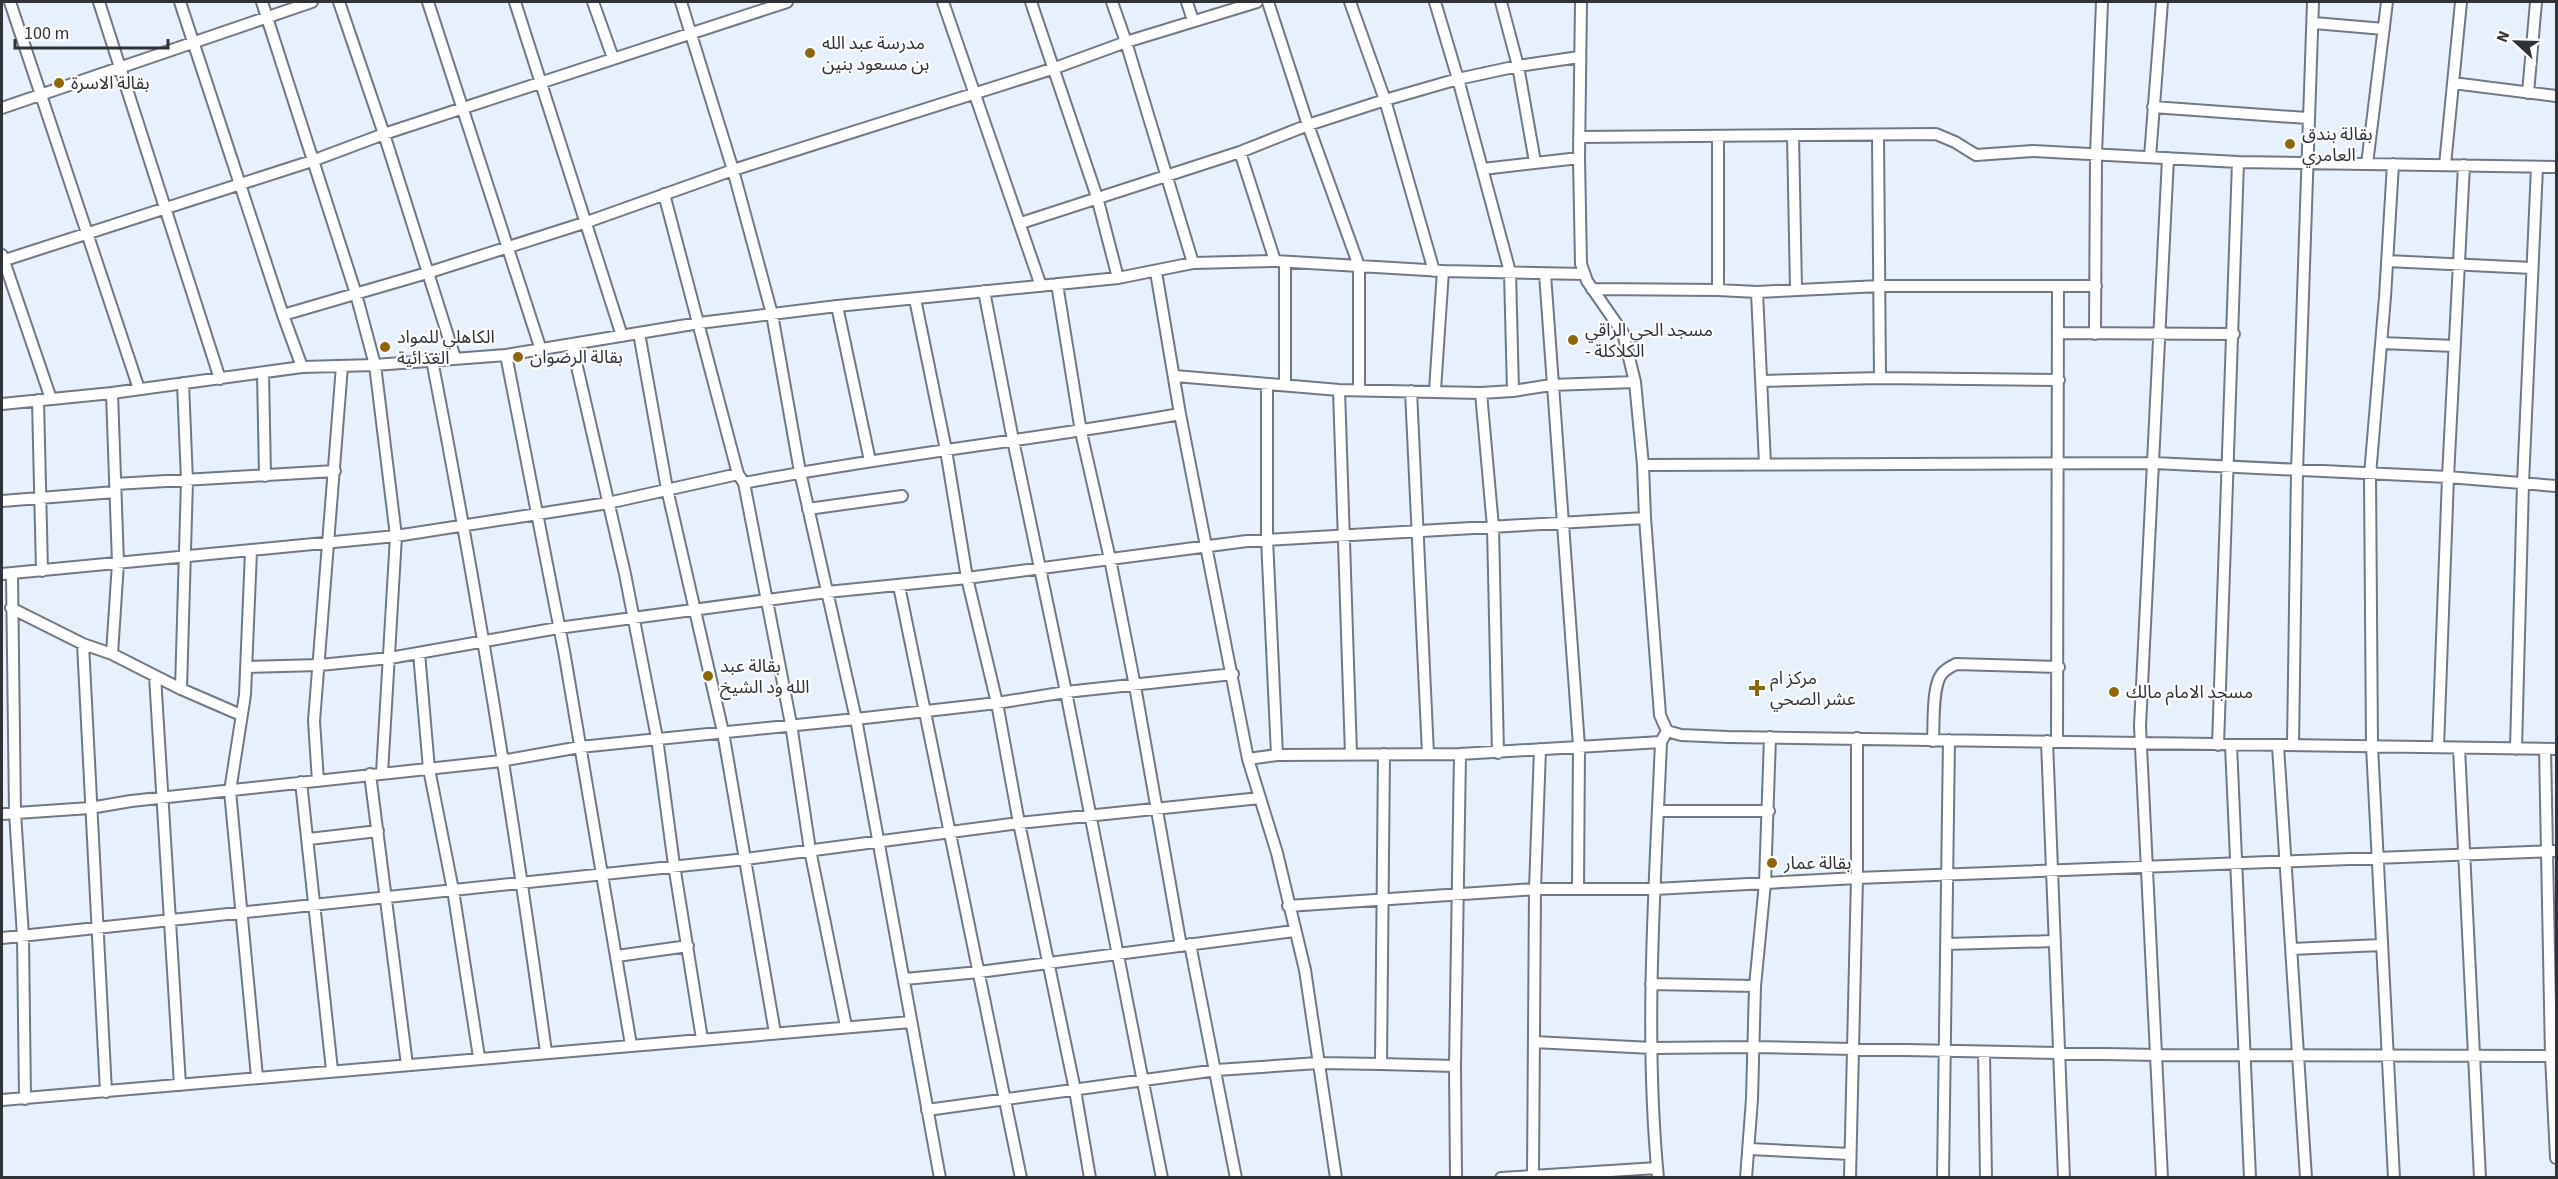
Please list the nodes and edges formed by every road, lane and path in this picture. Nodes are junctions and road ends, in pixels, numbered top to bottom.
1 (9, 2) edge
2 (99, 2) edge
3 (180, 2) edge
4 (262, 2) edge
5 (312, 2) edge
6 (339, 2) edge
7 (428, 2) edge
8 (515, 2) edge
9 (593, 2) edge
10 (681, 2) edge
11 (787, 2) edge
12 (943, 2) edge
13 (1031, 2) edge
14 (1112, 2) edge
15 (1187, 2) edge
16 (1257, 2) edge
17 (1268, 2) edge
18 (1350, 2) edge
19 (1435, 2) edge
20 (1501, 2) edge
21 (1581, 2) edge
22 (2102, 2) edge
23 (2162, 2) edge
24 (2313, 2) edge
25 (2387, 2) edge
26 (2461, 2) edge
27 (2536, 2) edge
28 (268, 17) junction
29 (1193, 21) junction
30 (2314, 23) junction
31 (2384, 29) junction
32 (691, 32) junction
33 (193, 42) junction
34 (1126, 42) junction
35 (1579, 57) junction
36 (613, 58) junction
37 (1518, 66) junction
38 (122, 68) junction
39 (1055, 68) junction
40 (1458, 79) junction
41 (541, 82) junction
42 (2453, 83) junction
43 (975, 93) junction
44 (2528, 93) junction
45 (41, 95) junction
46 (2556, 96) edge
47 (1385, 100) junction
48 (2153, 107) junction
49 (2, 108) edge
50 (463, 108) junction
51 (2307, 118) junction
52 (1308, 125) junction
53 (384, 134) junction
54 (1793, 135) junction
55 (1878, 135) junction
56 (1579, 137) junction
57 (1718, 137) junction
58 (1240, 152) junction
59 (2096, 154) junction
60 (2150, 157) junction
61 (1579, 158) junction
62 (2168, 158) junction
63 (312, 161) junction
64 (1535, 162) junction
65 (2238, 162) junction
66 (2306, 164) junction
67 (2367, 164) junction
68 (2393, 164) junction
69 (2445, 165) junction
70 (2464, 165) junction
71 (2537, 167) junction
72 (2556, 167) edge
73 (1483, 169) junction
74 (733, 170) junction
75 (1166, 174) junction
76 (241, 183) junction
77 (664, 194) junction
78 (1097, 197) junction
79 (165, 208) junction
80 (587, 222) junction
81 (1021, 222) junction
82 (87, 233) junction
83 (507, 248) junction
84 (2, 258) edge
85 (2387, 261) junction
86 (1280, 262) junction
87 (1193, 263) junction
88 (2459, 264) junction
89 (1359, 266) junction
90 (2532, 268) junction
91 (1439, 271) junction
92 (1156, 272) junction
93 (1510, 272) junction
94 (427, 273) junction
95 (1545, 274) junction
96 (1583, 274) junction
97 (1118, 278) junction
98 (1057, 285) junction
99 (1041, 286) junction
100 (1880, 286) junction
101 (2058, 286) junction
102 (2096, 286) junction
103 (1592, 289) junction
104 (1796, 289) junction
105 (1718, 290) junction
106 (984, 291) junction
107 (1757, 292) junction
108 (356, 294) junction
109 (915, 299) junction
110 (837, 306) junction
111 (772, 314) junction
112 (283, 315) junction
113 (699, 323) junction
114 (639, 333) junction
115 (2059, 333) junction
116 (2095, 334) junction
117 (2234, 334) junction
118 (2160, 335) junction
119 (622, 336) junction
120 (2381, 342) junction
121 (572, 345) junction
122 (2455, 346) junction
123 (541, 350) junction
124 (506, 355) junction
125 (455, 358) junction
126 (432, 360) junction
127 (375, 365) junction
128 (342, 366) junction
129 (302, 367) junction
130 (262, 373) junction
131 (1175, 376) junction
132 (1880, 378) junction
133 (220, 379) junction
134 (2059, 380) junction
135 (1761, 381) junction
136 (1635, 382) junction
137 (183, 383) junction
138 (1267, 384) junction
139 (1285, 385) junction
140 (1551, 385) junction
141 (139, 389) junction
142 (1339, 390) junction
143 (1359, 390) junction
144 (1436, 390) junction
145 (1411, 391) junction
146 (1513, 391) junction
147 (112, 393) junction
148 (1481, 393) junction
149 (51, 399) junction
150 (38, 400) junction
151 (2, 404) edge
152 (1180, 414) junction
153 (1081, 432) junction
154 (1013, 440) junction
155 (946, 450) junction
156 (870, 461) junction
157 (2058, 462) junction
158 (1765, 464) junction
159 (2154, 464) junction
160 (1644, 465) junction
161 (2227, 466) junction
162 (335, 471) junction
163 (2297, 471) junction
164 (800, 472) junction
165 (2370, 475) junction
166 (265, 476) junction
167 (2448, 477) junction
168 (741, 479) junction
169 (187, 481) junction
170 (2523, 483) junction
171 (2556, 486) edge
172 (115, 488) junction
173 (667, 489) junction
174 (902, 496) dead end
175 (40, 499) junction
176 (2, 501) edge
177 (608, 502) junction
178 (808, 509) junction
179 (535, 513) junction
180 (1645, 518) junction
181 (1564, 521) junction
182 (464, 525) junction
183 (1493, 527) junction
184 (1418, 532) junction
185 (1343, 534) junction
186 (396, 536) junction
187 (1267, 539) junction
188 (330, 543) junction
189 (1208, 547) junction
190 (251, 551) junction
191 (186, 558) junction
192 (1110, 559) junction
193 (118, 563) junction
194 (1040, 567) junction
195 (42, 571) junction
196 (7, 574) edge
197 (967, 578) junction
198 (899, 586) junction
199 (827, 592) junction
200 (768, 602) junction
201 (11, 608) junction
202 (696, 610) junction
203 (634, 619) junction
204 (558, 628) junction
205 (485, 640) junction
206 (82, 644) junction
207 (419, 653) junction
208 (112, 654) junction
209 (390, 658) junction
210 (320, 665) junction
211 (247, 666) junction
212 (2059, 667) junction
213 (1233, 674) junction
214 (154, 676) junction
215 (1135, 686) junction
216 (181, 689) junction
217 (1066, 692) junction
218 (997, 703) junction
219 (925, 710) junction
220 (242, 715) junction
221 (856, 719) junction
222 (791, 724) junction
223 (1667, 731) junction
224 (723, 732) junction
225 (1770, 737) junction
226 (657, 738) junction
227 (1857, 738) junction
228 (1949, 740) junction
229 (1933, 741) junction
230 (2052, 741) junction
231 (1661, 742) junction
232 (2140, 744) junction
233 (2218, 745) junction
234 (2231, 745) junction
235 (2293, 745) junction
236 (1579, 746) junction
237 (2278, 746) junction
238 (2372, 746) junction
239 (580, 747) junction
240 (2438, 747) junction
241 (2459, 748) junction
242 (1540, 749) junction
243 (2516, 749) junction
244 (2545, 749) junction
245 (2556, 749) edge
246 (1498, 753) junction
247 (1351, 754) junction
248 (1384, 754) junction
249 (1428, 754) junction
250 (1460, 754) junction
251 (1277, 755) junction
252 (1248, 759) junction
253 (501, 761) junction
254 (429, 769) junction
255 (382, 773) junction
256 (370, 774) junction
257 (318, 781) junction
258 (302, 782) junction
259 (230, 791) junction
260 (162, 798) junction
261 (1260, 798) junction
262 (90, 808) junction
263 (1157, 810) junction
264 (1658, 811) junction
265 (1769, 811) junction
266 (15, 813) junction
267 (2, 814) edge
268 (1090, 815) junction
269 (1019, 823) junction
270 (378, 831) junction
271 (951, 832) junction
272 (309, 839) junction
273 (880, 843) junction
274 (810, 850) junction
275 (2552, 851) edge
276 (2465, 854) junction
277 (746, 859) junction
278 (2378, 859) junction
279 (2285, 861) junction
280 (2237, 863) junction
281 (674, 865) junction
282 (2147, 867) junction
283 (2052, 871) junction
284 (604, 874) junction
285 (1946, 875) junction
286 (1857, 878) junction
287 (523, 883) junction
288 (1765, 883) junction
289 (1536, 889) junction
290 (1578, 889) junction
291 (1655, 889) junction
292 (453, 890) junction
293 (1459, 893) junction
294 (387, 898) junction
295 (1382, 901) junction
296 (316, 906) junction
297 (1288, 906) junction
298 (242, 913) junction
299 (2552, 918) edge
300 (169, 922) junction
301 (96, 929) junction
302 (1294, 930) junction
303 (23, 936) junction
304 (2, 938) edge
305 (2055, 941) junction
306 (1946, 944) junction
307 (1186, 945) junction
308 (2381, 945) junction
309 (688, 946) junction
310 (2291, 949) junction
311 (1118, 954) junction
312 (617, 956) junction
313 (1048, 963) junction
314 (979, 972) junction
315 (905, 979) junction
316 (1652, 984) junction
317 (1755, 987) junction
318 (911, 1022) junction
319 (846, 1026) junction
320 (775, 1033) junction
321 (702, 1039) junction
322 (1534, 1042) junction
323 (631, 1045) junction
324 (1753, 1047) junction
325 (1652, 1048) junction
326 (1852, 1049) junction
327 (1945, 1051) junction
328 (546, 1052) junction
329 (1984, 1052) junction
330 (2058, 1054) junction
331 (2157, 1055) junction
332 (2245, 1055) junction
333 (2474, 1055) junction
334 (2298, 1056) junction
335 (2388, 1056) junction
336 (2554, 1056) edge
337 (479, 1057) junction
338 (1318, 1063) junction
339 (1381, 1064) junction
340 (407, 1065) junction
341 (1455, 1066) junction
342 (332, 1070) junction
343 (1217, 1070) junction
344 (256, 1077) junction
345 (1141, 1081) junction
346 (180, 1085) junction
347 (1075, 1090) junction
348 (106, 1092) junction
349 (25, 1099) junction
350 (1006, 1099) junction
351 (2, 1100) edge
352 (927, 1110) junction
353 (1750, 1149) junction
354 (1850, 1154) junction
355 (2556, 1158) edge
356 (1658, 1173) edge
357 (1533, 1175) junction
358 (940, 1178) edge
359 (1021, 1178) edge
360 (1090, 1178) edge
361 (1161, 1178) edge
362 (1236, 1178) edge
363 (1336, 1178) edge
364 (1456, 1178) edge
365 (1501, 1178) edge
366 (1746, 1178) edge
367 (1850, 1178) edge
368 (1943, 1178) edge
369 (1986, 1178) edge
370 (2064, 1178) edge
371 (2162, 1178) edge
372 (2250, 1178) edge
373 (2306, 1178) edge
374 (2394, 1178) edge
375 (2480, 1178) edge

1 - 45 street
2 - 38 street
3 - 33 street
4 - 28 street
5 - 28 street
6 - 53 street
7 - 50 street
8 - 41 street
9 - 36 street
10 - 32 street
11 - 32 street
12 - 43 street
13 - 39 street
14 - 34 street
15 - 29 street
16 - 29 street
17 - 52 street
18 - 47 street
19 - 40 street
20 - 37 street
21 - 35 street
22 - 59 street
23 - 48 street
24 - 30 street
25 - 31 street
26 - 42 street
27 - 44 street
28 - 33 street
28 - 63 street
29 - 34 street
30 - 31 street
30 - 51 street
31 - 67 street
32 - 36 street
32 - 74 street
33 - 38 street
33 - 76 street
34 - 39 street
34 - 75 street
35 - 37 street
35 - 56 street
36 - 41 street
37 - 40 street
37 - 64 street
38 - 45 street
38 - 79 street
39 - 43 street
39 - 78 street
40 - 47 street
40 - 73 street
41 - 50 street
41 - 80 street
42 - 44 street
42 - 69 street
43 - 74 street
43 - 81 street
44 - 46 street
45 - 49 street
45 - 82 street
47 - 52 street
47 - 91 street
48 - 51 street
48 - 60 street
50 - 53 street
50 - 83 street
51 - 66 street
52 - 58 street
52 - 89 street
53 - 63 street
53 - 94 street
54 - 55 street
54 - 57 street
54 - 104 street
55 - 59 street
55 - 100 street
56 - 57 street
56 - 61 street
57 - 105 street
58 - 75 street
58 - 86 street
59 - 60 street
59 - 102 street
60 - 62 street
61 - 64 street
61 - 96 street
62 - 65 street
62 - 118 street
63 - 76 street
63 - 108 street
64 - 73 street
65 - 66 street
65 - 117 street
66 - 67 street
66 - 163 street
67 - 68 street
68 - 69 street
68 - 85 street
69 - 70 street
70 - 71 street
70 - 88 street
71 - 72 street
71 - 90 street
73 - 93 street
74 - 77 street
74 - 111 street
75 - 78 street
75 - 87 street
76 - 79 street
76 - 112 street
77 - 80 street
77 - 113 street
78 - 81 street
78 - 97 street
79 - 82 street
79 - 133 street
80 - 83 street
80 - 119 street
81 - 99 street
82 - 84 street
82 - 141 street
83 - 94 street
83 - 123 street
84 - 149 street
85 - 88 street
85 - 120 street
86 - 87 street
86 - 89 street
86 - 139 street
87 - 92 street
88 - 90 street
88 - 122 street
89 - 91 street
89 - 143 street
90 - 170 street
91 - 93 street
91 - 144 street
92 - 97 street
92 - 131 street
93 - 95 street
93 - 146 street
94 - 108 street
94 - 125 street
95 - 96 street
95 - 140 street
96 - 103 street
97 - 98 street
98 - 99 street
98 - 153 street
99 - 106 street
100 - 101 street
100 - 104 street
100 - 132 street
101 - 102 street
101 - 115 street
102 - 116 street
103 - 105 street
103 - 136 street
104 - 107 street
105 - 107 street
106 - 109 street
106 - 154 street
107 - 135 street
108 - 112 street
108 - 127 street
109 - 110 street
109 - 155 street
110 - 111 street
110 - 156 street
111 - 113 street
111 - 164 street
112 - 129 street
113 - 114 street
113 - 168 street
114 - 119 street
114 - 173 street
115 - 116 street
115 - 134 street
116 - 118 street
117 - 118 street
117 - 161 street
118 - 159 street
119 - 121 street
120 - 122 street
120 - 165 street
121 - 123 street
121 - 177 street
122 - 167 street
123 - 124 street
124 - 125 street
124 - 179 street
125 - 126 street
126 - 127 street
126 - 182 street
127 - 128 street
127 - 186 street
128 - 129 street
128 - 162 street
129 - 130 street
130 - 133 street
130 - 166 street
131 - 138 street
131 - 152 street
132 - 134 street
132 - 135 street
133 - 137 street
134 - 157 street
135 - 158 street
136 - 140 street
136 - 160 street
137 - 141 street
137 - 169 street
138 - 139 street
138 - 187 street
139 - 142 street
140 - 146 street
140 - 181 street
141 - 147 street
142 - 143 street
142 - 185 street
143 - 145 street
144 - 145 street
144 - 148 street
145 - 184 street
146 - 148 street
147 - 149 street
147 - 172 street
148 - 183 street
149 - 150 street
150 - 151 street
150 - 175 street
152 - 153 street
152 - 189 street
153 - 154 street
153 - 192 street
154 - 155 street
154 - 194 street
155 - 156 street
155 - 197 street
156 - 164 street
157 - 158 street
157 - 159 street
157 - 212 street
158 - 160 street
159 - 161 street
159 - 232 street
160 - 180 street
161 - 163 street
161 - 233 street
162 - 166 street
162 - 188 street
163 - 165 street
163 - 235 street
164 - 168 street
164 - 178 street
165 - 167 street
165 - 238 street
166 - 169 street
167 - 170 street
167 - 240 street
168 - 173 street
168 - 200 street
169 - 172 street
169 - 191 street
170 - 171 street
170 - 243 street
172 - 175 street
172 - 193 street
173 - 177 street
173 - 202 street
174 - 178 street
175 - 176 street
175 - 195 street
177 - 179 street
177 - 203 street
178 - 199 street
179 - 182 street
179 - 204 street
180 - 181 street
180 - 223 street
181 - 183 street
181 - 236 street
182 - 186 street
182 - 205 street
183 - 184 street
183 - 246 street
184 - 185 street
184 - 249 street
185 - 187 street
185 - 247 street
186 - 188 street
186 - 209 street
187 - 189 street
187 - 251 street
188 - 190 street
188 - 210 street
189 - 192 street
189 - 213 street
190 - 191 street
190 - 211 street
191 - 193 street
191 - 216 street
192 - 194 street
192 - 215 street
193 - 195 street
193 - 208 street
194 - 197 street
194 - 217 street
195 - 196 street
196 - 201 street
197 - 198 street
197 - 218 street
198 - 199 street
198 - 219 street
199 - 200 street
199 - 221 street
200 - 202 street
200 - 222 street
201 - 206 street
201 - 266 street
202 - 203 street
202 - 224 street
203 - 204 street
203 - 226 street
204 - 205 street
204 - 239 street
205 - 207 street
205 - 253 street
206 - 208 street
206 - 262 street
207 - 209 street
207 - 254 street
208 - 214 street
209 - 210 street
209 - 255 street
210 - 211 street
210 - 257 street
211 - 220 street
212 - 229 street
212 - 230 street
213 - 215 street
213 - 252 street
214 - 216 street
214 - 260 street
215 - 217 street
215 - 263 street
216 - 220 street
217 - 218 street
217 - 268 street
218 - 219 street
218 - 269 street
219 - 221 street
219 - 271 street
220 - 259 street
221 - 222 street
221 - 273 street
222 - 224 street
222 - 274 street
223 - 225 street
223 - 231 street
224 - 226 street
224 - 277 street
225 - 227 street
225 - 265 street
226 - 239 street
226 - 281 street
227 - 229 street
227 - 286 street
228 - 229 street
228 - 230 street
228 - 285 street
230 - 232 street
230 - 283 street
231 - 236 street
231 - 264 street
232 - 233 street
232 - 282 street
233 - 234 street
234 - 237 street
234 - 280 street
235 - 237 street
235 - 238 street
236 - 242 street
236 - 290 street
237 - 279 street
238 - 240 street
238 - 278 street
239 - 253 street
239 - 284 street
240 - 241 street
241 - 243 street
241 - 276 street
242 - 246 street
242 - 289 street
243 - 244 street
244 - 245 street
244 - 275 street
246 - 250 street
247 - 248 street
247 - 251 street
248 - 249 street
248 - 295 street
249 - 250 street
250 - 293 street
251 - 252 street
252 - 261 street
253 - 254 street
253 - 287 street
254 - 255 street
254 - 292 street
255 - 256 street
256 - 257 street
256 - 270 street
257 - 258 street
258 - 259 street
258 - 272 street
259 - 260 street
259 - 298 street
260 - 262 street
260 - 300 street
261 - 263 street
261 - 297 street
262 - 266 street
262 - 301 street
263 - 268 street
263 - 307 street
264 - 265 street
264 - 291 street
265 - 288 street
266 - 267 street
266 - 303 street
268 - 269 street
268 - 311 street
269 - 271 street
269 - 313 street
270 - 272 street
270 - 294 street
271 - 273 street
271 - 314 street
272 - 296 street
273 - 274 street
273 - 315 street
274 - 277 street
274 - 319 street
275 - 276 street
275 - 299 street
276 - 278 street
276 - 333 street
277 - 281 street
277 - 320 street
278 - 279 street
278 - 308 street
279 - 280 street
279 - 310 street
280 - 282 street
280 - 332 street
281 - 284 street
281 - 309 street
282 - 283 street
282 - 331 street
283 - 285 street
283 - 305 street
284 - 287 street
284 - 312 street
285 - 286 street
285 - 306 street
286 - 288 street
286 - 326 street
287 - 292 street
287 - 328 street
288 - 291 street
288 - 317 street
289 - 290 street
289 - 293 street
289 - 322 street
290 - 291 street
291 - 316 street
292 - 294 street
292 - 337 street
293 - 295 street
293 - 341 street
294 - 296 street
294 - 340 street
295 - 297 street
295 - 339 street
296 - 298 street
296 - 342 street
297 - 302 street
298 - 300 street
298 - 344 street
299 - 336 street
300 - 301 street
300 - 346 street
301 - 303 street
301 - 348 street
302 - 307 street
302 - 338 street
303 - 304 street
303 - 349 street
305 - 306 street
305 - 330 street
306 - 327 street
307 - 311 street
307 - 343 street
308 - 310 street
308 - 335 street
309 - 312 street
309 - 321 street
310 - 334 street
311 - 313 street
311 - 345 street
312 - 323 street
313 - 314 street
313 - 347 street
314 - 315 street
314 - 350 street
315 - 318 street
316 - 317 street
316 - 325 street
317 - 324 street
318 - 319 street
318 - 352 street
319 - 320 street
320 - 321 street
321 - 323 street
322 - 325 street
322 - 357 street
323 - 328 street
324 - 325 street
324 - 326 street
324 - 353 street
325 - 356 street
326 - 327 street
326 - 354 street
327 - 329 street
327 - 368 street
328 - 337 street
329 - 330 street
329 - 369 street
330 - 331 street
330 - 370 street
331 - 332 street
331 - 371 street
332 - 334 street
332 - 372 street
333 - 335 street
333 - 336 street
333 - 375 street
334 - 335 street
334 - 373 street
335 - 374 street
336 - 355 street
337 - 340 street
338 - 339 street
338 - 343 street
338 - 363 street
339 - 341 street
340 - 342 street
341 - 364 street
342 - 344 street
343 - 345 street
343 - 362 street
344 - 346 street
345 - 347 street
345 - 361 street
346 - 348 street
347 - 350 street
347 - 360 street
348 - 349 street
349 - 351 street
350 - 352 street
350 - 359 street
352 - 358 street
353 - 354 street
353 - 366 street
354 - 367 street
356 - 357 street
357 - 365 street

